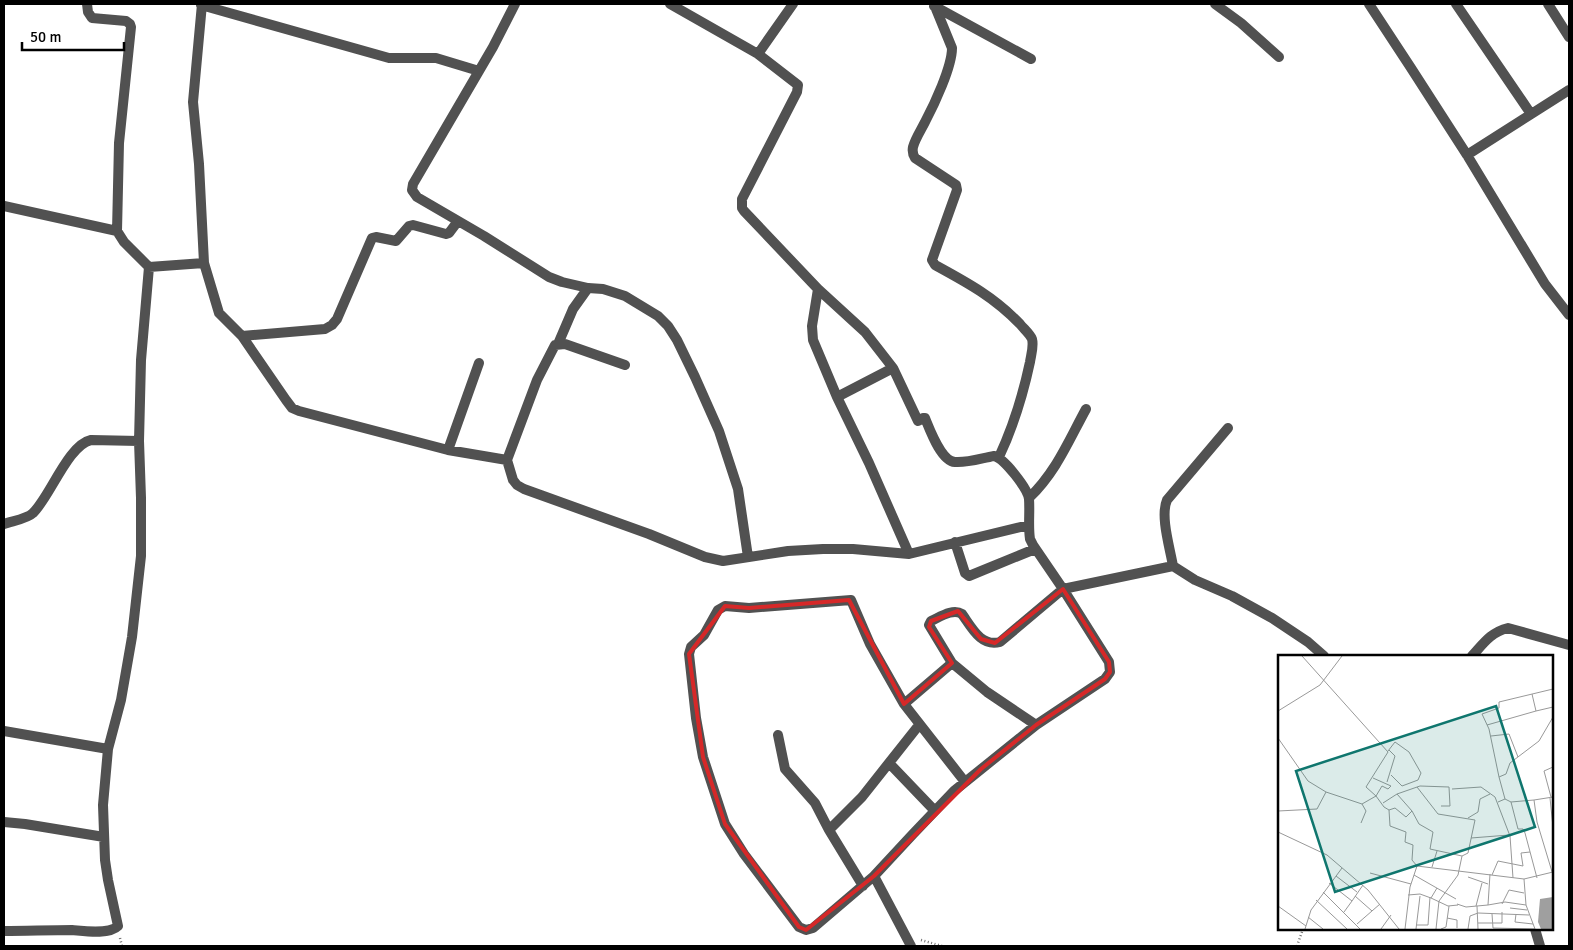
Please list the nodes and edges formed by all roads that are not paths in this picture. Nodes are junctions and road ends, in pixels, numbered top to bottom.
1 (87, 4) edge
2 (515, 4) edge
3 (670, 4) edge
4 (793, 4) edge
5 (1215, 4) edge
6 (1369, 4) edge
7 (1456, 4) edge
8 (1548, 4) edge
9 (202, 5) edge
10 (934, 5) edge
11 (1569, 37) edge
12 (758, 54) junction
13 (1279, 57) dead end
14 (1031, 59) dead end
15 (478, 71) junction
16 (1569, 90) edge
17 (1531, 114) junction
18 (1467, 155) junction
19 (4, 206) edge
20 (458, 221) junction
21 (117, 231) junction
22 (204, 263) junction
23 (150, 267) junction
24 (588, 288) junction
25 (818, 288) junction
26 (1569, 316) edge
27 (242, 336) junction
28 (558, 344) junction
29 (479, 363) dead end
30 (625, 365) dead end
31 (893, 368) junction
32 (836, 397) junction
33 (1086, 409) dead end
34 (1228, 428) dead end
35 (139, 441) junction
36 (448, 450) junction
37 (999, 457) junction
38 (507, 460) junction
39 (1029, 498) junction
40 (4, 524) edge
41 (1029, 525) junction
42 (956, 542) junction
43 (1035, 549) junction
44 (909, 554) junction
45 (748, 557) junction
46 (1173, 566) junction
47 (1063, 589) junction
48 (1569, 645) edge
49 (1323, 655) edge
50 (1473, 655) edge
51 (952, 663) junction
52 (904, 704) junction
53 (919, 725) junction
54 (1036, 725) junction
55 (4, 731) edge
56 (778, 735) dead end
57 (108, 749) junction
58 (890, 764) junction
59 (965, 782) junction
60 (935, 811) junction
61 (4, 822) edge
62 (829, 830) junction
63 (104, 837) junction
64 (874, 876) junction
65 (863, 886) junction
66 (1535, 930) edge
67 (4, 931) edge
68 (911, 946) edge
69 (1540, 946) edge

1 - 21 street
2 - 15 street
3 - 12 street
4 - 12 street
5 - 13 street
6 - 18 street
7 - 17 street
8 - 11 street
9 - 15 street
9 - 22 street
10 - 14 street
10 - 37 street
12 - 25 street
15 - 20 street
16 - 17 street
17 - 18 street
18 - 26 street
19 - 21 street
20 - 24 street
20 - 27 street
21 - 23 street
22 - 23 street
22 - 27 street
23 - 35 street
24 - 28 street
24 - 45 street
25 - 31 street
25 - 32 street
27 - 36 street
28 - 30 street
28 - 38 street
29 - 36 street
31 - 32 street
31 - 37 street
32 - 44 street
33 - 39 street
34 - 46 street
35 - 40 street
35 - 57 street
36 - 38 street
37 - 39 street
38 - 45 street
39 - 41 street
41 - 42 street
41 - 43 street
42 - 43 street
42 - 44 street
43 - 47 street
44 - 45 street
46 - 47 street
46 - 49 street
47 - 51 street
47 - 54 street
48 - 50 street
51 - 52 street
51 - 54 street
52 - 53 street
52 - 65 street
53 - 58 street
53 - 59 street
54 - 59 street
55 - 57 street
56 - 62 street
57 - 63 street
58 - 60 street
58 - 62 street
59 - 60 street
60 - 64 street
61 - 63 street
62 - 65 street
63 - 67 street
64 - 65 street
64 - 68 street
66 - 69 street

